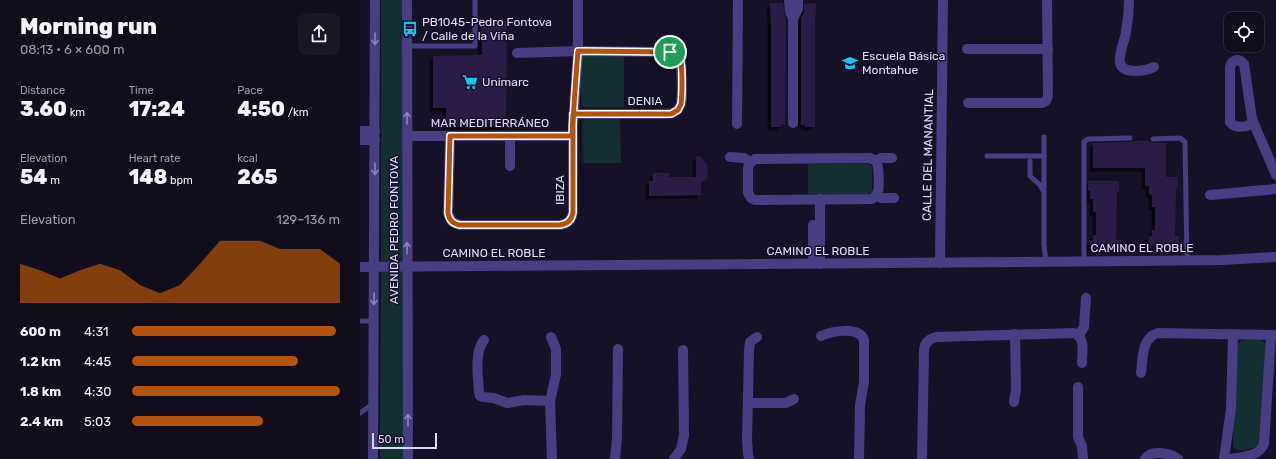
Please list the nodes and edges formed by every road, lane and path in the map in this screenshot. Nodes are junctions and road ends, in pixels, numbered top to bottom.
1 (375, 0) edge
2 (407, 0) edge
3 (475, 0) edge
4 (578, 0) edge
5 (738, 0) edge
6 (789, 0) edge
7 (798, 0) edge
8 (943, 0) edge
9 (1047, 0) edge
10 (1129, 0) edge
11 (793, 18) junction
12 (407, 46) junction
13 (968, 49) dead end
14 (1048, 49) junction
15 (578, 51) junction
16 (517, 53) dead end
17 (1154, 67) dead end
18 (968, 102) dead end
19 (573, 114) junction
20 (793, 122) dead end
21 (737, 124) dead end
22 (1254, 124) junction
23 (360, 131) edge
24 (375, 136) junction
25 (407, 136) junction
26 (450, 136) junction
27 (510, 136) junction
28 (572, 136) junction
29 (1044, 137) dead end
30 (1130, 138) dead end
31 (1153, 139) dead end
32 (360, 140) edge
33 (987, 156) dead end
34 (1044, 156) junction
35 (730, 157) dead end
36 (892, 158) dead end
37 (876, 161) junction
38 (1030, 161) dead end
39 (751, 162) junction
40 (510, 166) dead end
41 (1276, 175) edge
42 (1276, 189) edge
43 (1044, 193) junction
44 (1210, 194) dead end
45 (876, 195) junction
46 (894, 198) dead end
47 (816, 199) junction
48 (1276, 257) edge
49 (1084, 261) junction
50 (1187, 261) junction
51 (1046, 262) junction
52 (940, 263) junction
53 (816, 264) junction
54 (407, 266) junction
55 (360, 267) edge
56 (374, 267) junction
57 (1086, 298) dead end
58 (360, 321) edge
59 (374, 321) junction
60 (1015, 334) junction
61 (1233, 335) junction
62 (822, 336) dead end
63 (1079, 336) junction
64 (1274, 336) edge
65 (551, 337) dead end
66 (757, 337) dead end
67 (484, 340) dead end
68 (618, 349) dead end
69 (683, 350) dead end
70 (1082, 363) dead end
71 (1141, 373) dead end
72 (1078, 387) dead end
73 (794, 400) dead end
74 (550, 401) junction
75 (1014, 402) dead end
76 (748, 403) junction
77 (373, 404) junction
78 (360, 413) edge
79 (373, 459) edge
80 (408, 459) edge
81 (552, 459) edge
82 (615, 459) edge
83 (674, 459) edge
84 (749, 459) edge
85 (860, 459) edge
86 (922, 459) edge
87 (1083, 459) edge
88 (1145, 459) edge
89 (1178, 459) edge
90 (1224, 459) edge
91 (1229, 459) edge

1 -> 24 street, AVENIDA PEDRO FONTOVA
2 - 12 street, AVENIDA PEDRO FONTOVA
3 - 12 lane
4 - 15 street, IBIZA
5 - 21 street
6 - 11 street
7 - 11 street
8 - 52 street, CALLE DEL MANANTIAL
9 - 14 street
10 - 17 street
11 - 20 street
25 -> 12 street, AVENIDA PEDRO FONTOVA
13 - 14 street
14 - 18 street
15 - 16 street
15 - 19 street, IBIZA
15 - 19 street, DENIA
19 - 28 street, IBIZA
22 - 22 street
22 - 41 street
23 - 24 street
24 - 32 street
24 -> 56 street, AVENIDA PEDRO FONTOVA
25 - 26 street, MAR MEDITERRÁNEO
54 -> 25 street, AVENIDA PEDRO FONTOVA
26 - 27 street, MAR MEDITERRÁNEO
26 - 28 street, IBIZA
27 - 28 street, MAR MEDITERRÁNEO
27 - 40 street
29 - 34 lane
30 - 49 lane
31 - 50 lane
33 - 34 lane
34 - 43 lane
35 - 39 street
36 - 37 street
37 - 39 street
37 - 45 street
38 - 43 lane
39 - 47 street
42 - 44 street
43 - 51 lane
45 - 46 street
45 - 47 street
47 - 53 street
48 - 50 street, CAMINO EL ROBLE
49 - 50 street, CAMINO EL ROBLE
49 - 51 street, CAMINO EL ROBLE
51 - 52 street, CAMINO EL ROBLE
52 - 53 street, CAMINO EL ROBLE
53 - 54 street, CAMINO EL ROBLE
54 - 56 street, CAMINO EL ROBLE
80 -> 54 street, AVENIDA PEDRO FONTOVA
55 - 56 street, CAMINO EL ROBLE
56 -> 59 street, AVENIDA PEDRO FONTOVA
57 - 63 street
58 - 59 lane
59 - 77 street, AVENIDA PEDRO FONTOVA
60 - 63 street
60 - 75 street
60 - 86 street
61 - 64 street
61 - 71 street
61 - 90 street
62 - 85 street
63 - 70 street
64 - 91 street
65 - 74 street
66 - 76 street
67 - 74 street
68 - 82 street
69 - 83 street
72 - 87 street
73 - 76 street
74 - 81 street
76 - 84 street
77 - 78 lane
77 - 79 street, AVENIDA PEDRO FONTOVA
88 - 89 street

